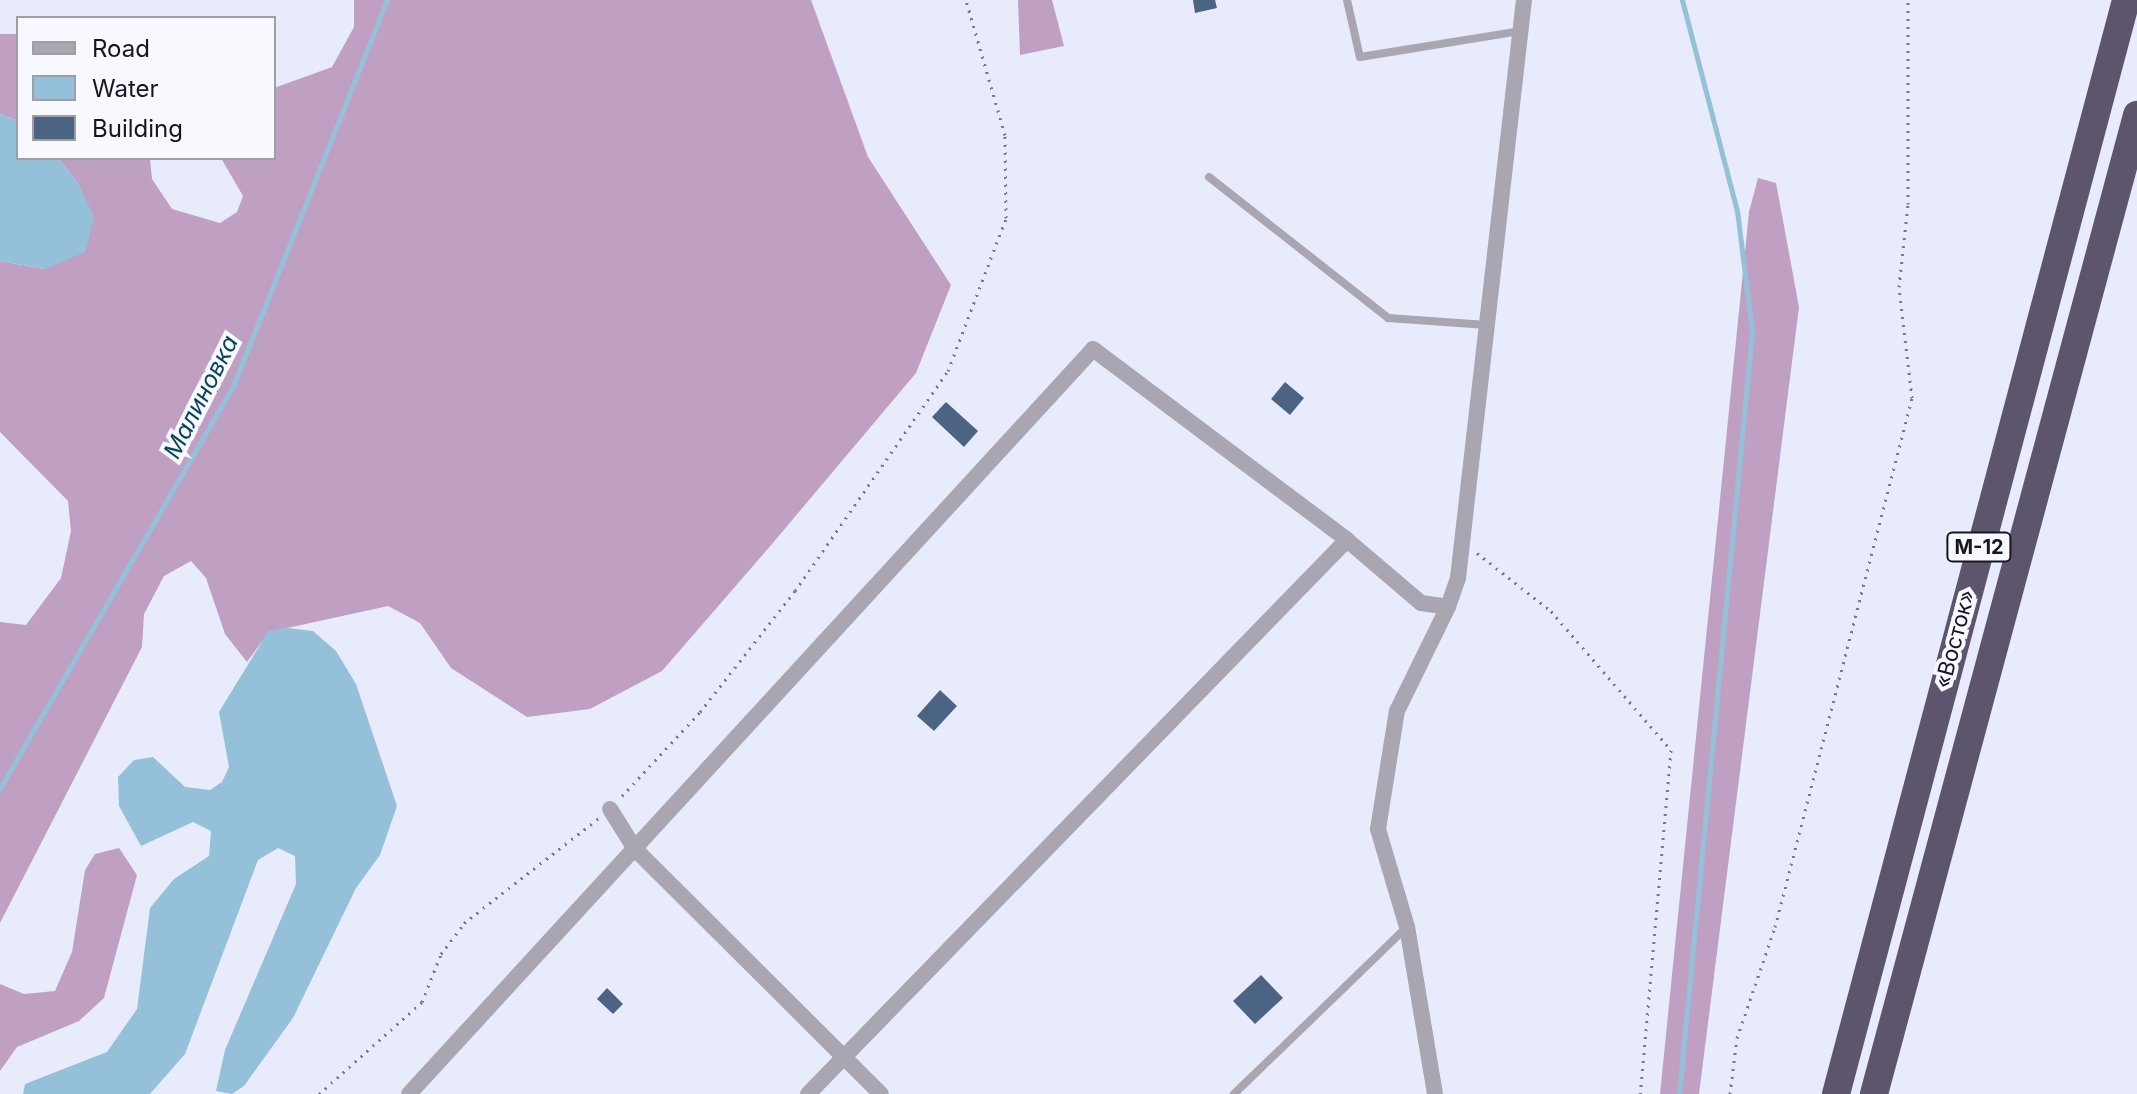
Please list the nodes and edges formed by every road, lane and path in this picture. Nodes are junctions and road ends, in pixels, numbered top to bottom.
1 (966, 0) edge
2 (1347, 0) edge
3 (1524, 0) edge
4 (1908, 0) edge
5 (2126, 0) edge
6 (1520, 31) junction
7 (2137, 115) edge
8 (1209, 177) dead end
9 (1487, 325) junction
10 (1347, 540) junction
11 (1462, 541) junction
12 (1448, 607) junction
13 (610, 809) junction
14 (635, 849) junction
15 (1407, 927) junction
16 (843, 1056) junction
17 (319, 1094) edge
18 (409, 1094) edge
19 (808, 1094) edge
20 (881, 1094) edge
21 (1234, 1094) edge
22 (1435, 1094) edge
23 (1640, 1094) edge
24 (1730, 1094) edge
25 (1836, 1094) edge
26 (1874, 1094) edge

1 - 13 path
2 - 6 lane
3 - 6 street
4 - 24 path
5 - 25 highway, «Восток» / М-12
6 - 9 street
7 - 26 highway, «Восток» / М-12
8 - 9 lane
9 - 11 street
10 - 12 street
10 - 14 street
10 - 16 street
11 - 12 street
11 - 23 path
12 - 15 street
13 - 14 street
13 - 17 path
14 - 16 street
14 - 18 street
15 - 21 lane
15 - 22 street
16 - 19 street
16 - 20 street

